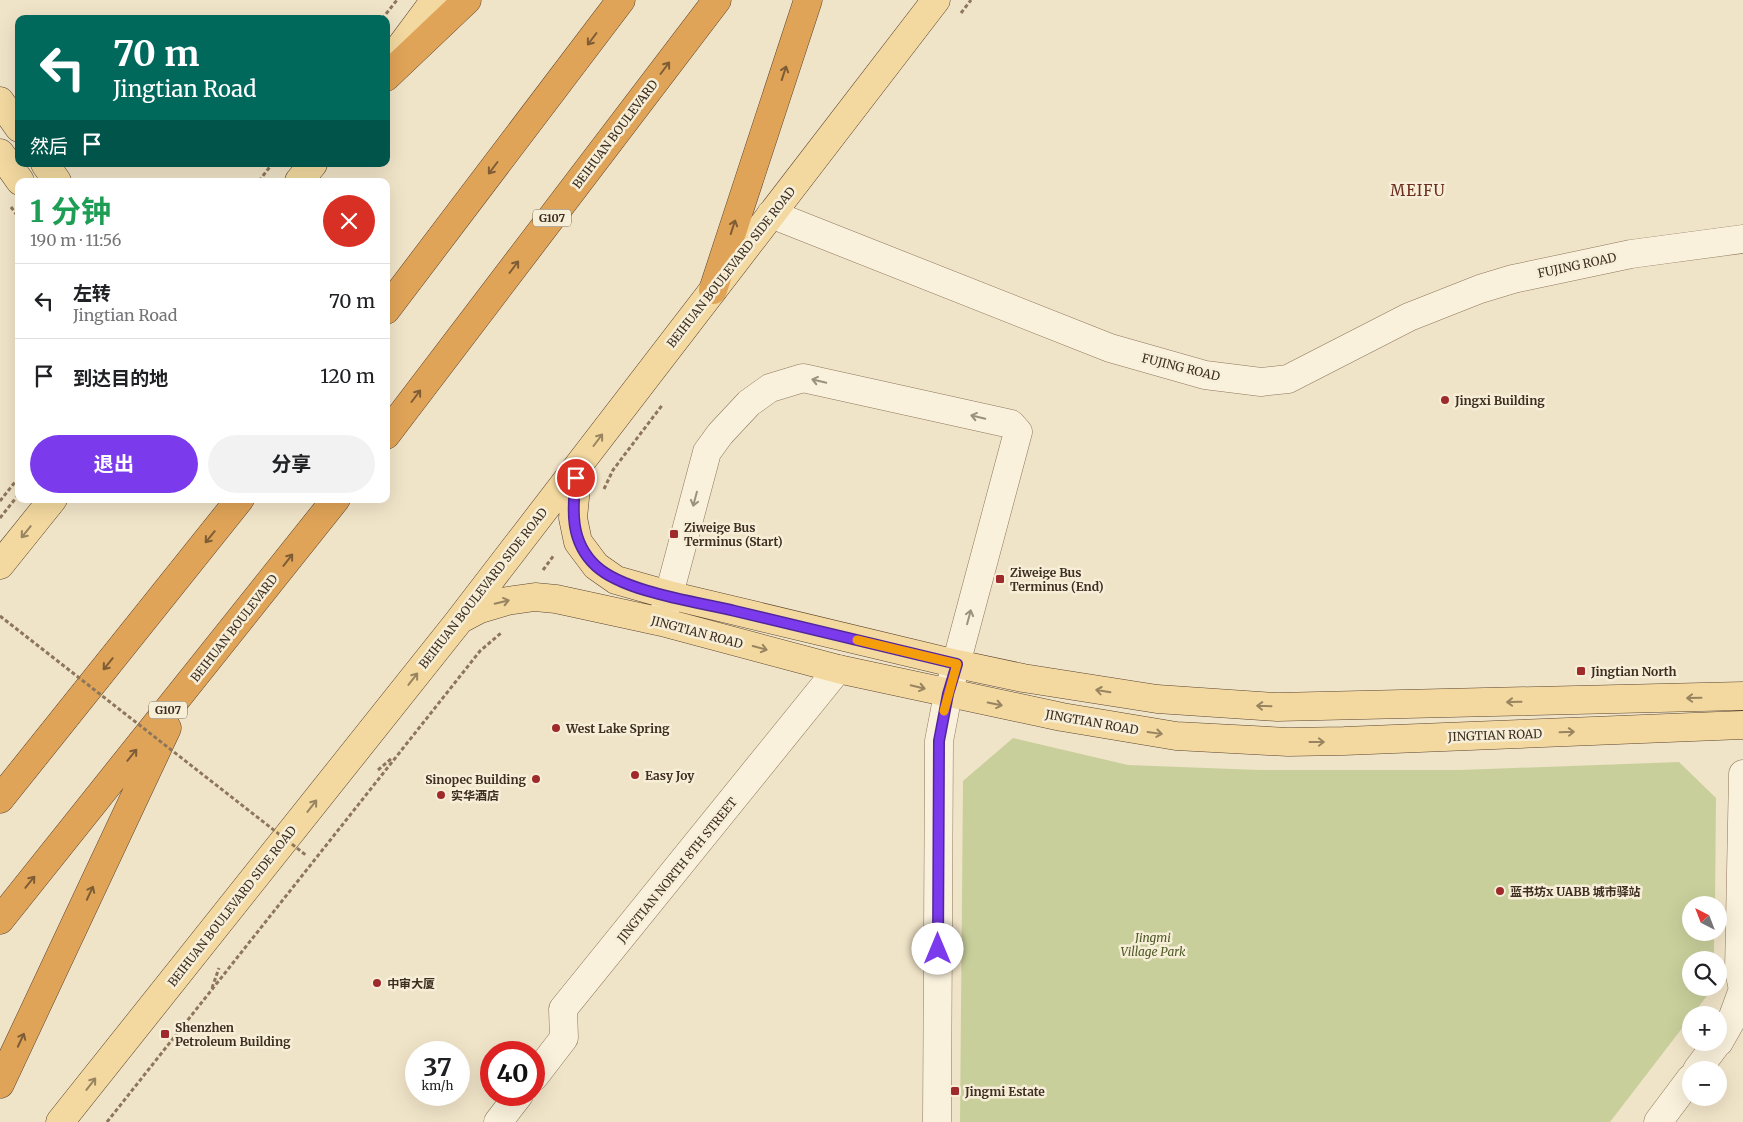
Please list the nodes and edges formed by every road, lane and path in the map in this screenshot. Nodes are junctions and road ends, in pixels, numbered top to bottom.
1 (397, 0) edge
2 (435, 0) edge
3 (467, 0) edge
4 (621, 0) edge
5 (717, 0) edge
6 (808, 0) edge
7 (936, 0) edge
8 (385, 15) edge
9 (390, 61) edge
10 (390, 73) edge
11 (0, 101) edge
12 (15, 122) edge
13 (0, 152) edge
14 (47, 167) edge
15 (270, 167) edge
16 (311, 167) edge
17 (18, 178) edge
18 (55, 178) edge
19 (261, 178) edge
20 (301, 178) edge
21 (771, 214) junction
22 (1743, 239) edge
23 (713, 290) junction
24 (390, 305) edge
25 (390, 430) edge
26 (578, 465) junction
27 (15, 482) edge
28 (15, 499) edge
29 (0, 500) edge
30 (50, 503) edge
31 (237, 503) edge
32 (333, 503) edge
33 (0, 518) edge
34 (555, 554) dead end
35 (0, 565) edge
36 (540, 574) dead end
37 (669, 595) junction
38 (0, 616) edge
39 (458, 622) junction
40 (662, 622) junction
41 (508, 629) dead end
42 (957, 664) junction
43 (838, 669) junction
44 (186, 688) junction
45 (948, 694) junction
46 (1743, 696) edge
47 (1743, 725) edge
48 (397, 755) junction
49 (380, 767) dead end
50 (1743, 774) edge
51 (0, 799) edge
52 (307, 856) dead end
53 (0, 920) edge
54 (219, 969) dead end
55 (1743, 989) edge
56 (211, 990) junction
57 (1727, 1027) edge
58 (545, 1062) edge
59 (0, 1084) edge
60 (1682, 1090) edge
61 (510, 1106) edge
62 (60, 1122) edge
63 (107, 1122) edge
64 (498, 1122) edge
65 (937, 1122) edge
66 (1658, 1122) edge

1 - 8 path
2 - 9 main road
3 - 10 highway
4 -> 24 highway
25 -> 5 highway, BEIHUAN BOULEVARD / G107
23 -> 6 highway
7 - 21 main road, BEIHUAN BOULEVARD SIDE ROAD
11 - 12 main road
13 - 17 main road
14 - 18 main road
15 - 19 path
16 - 20 main road
21 - 22 street, FUJING ROAD
21 - 23 main road, BEIHUAN BOULEVARD SIDE ROAD
26 -> 23 main road, BEIHUAN BOULEVARD SIDE ROAD
26 - 37 main road
26 - 39 main road, BEIHUAN BOULEVARD SIDE ROAD
27 - 29 path
28 - 33 path
30 -> 35 main road
31 -> 51 highway
44 -> 32 highway, BEIHUAN BOULEVARD / G107
34 - 36 path
37 - 40 street
37 - 42 main road
42 -> 37 street
38 - 52 path, bridge
39 -> 40 main road, JINGTIAN ROAD
62 -> 39 main road, BEIHUAN BOULEVARD SIDE ROAD
40 -> 43 main road, JINGTIAN ROAD
41 - 48 path
42 - 45 street
46 -> 42 main road
43 -> 45 main road, JINGTIAN ROAD
43 - 58 street, JINGTIAN NORTH 8TH STREET
53 -> 44 highway, BEIHUAN BOULEVARD / G107
59 -> 44 highway
45 -> 47 main road, JINGTIAN ROAD
45 - 65 street
48 - 49 path
48 - 56 path
50 - 55 street
54 - 56 path
55 - 57 street
56 - 63 path
60 - 66 street
61 - 64 street

